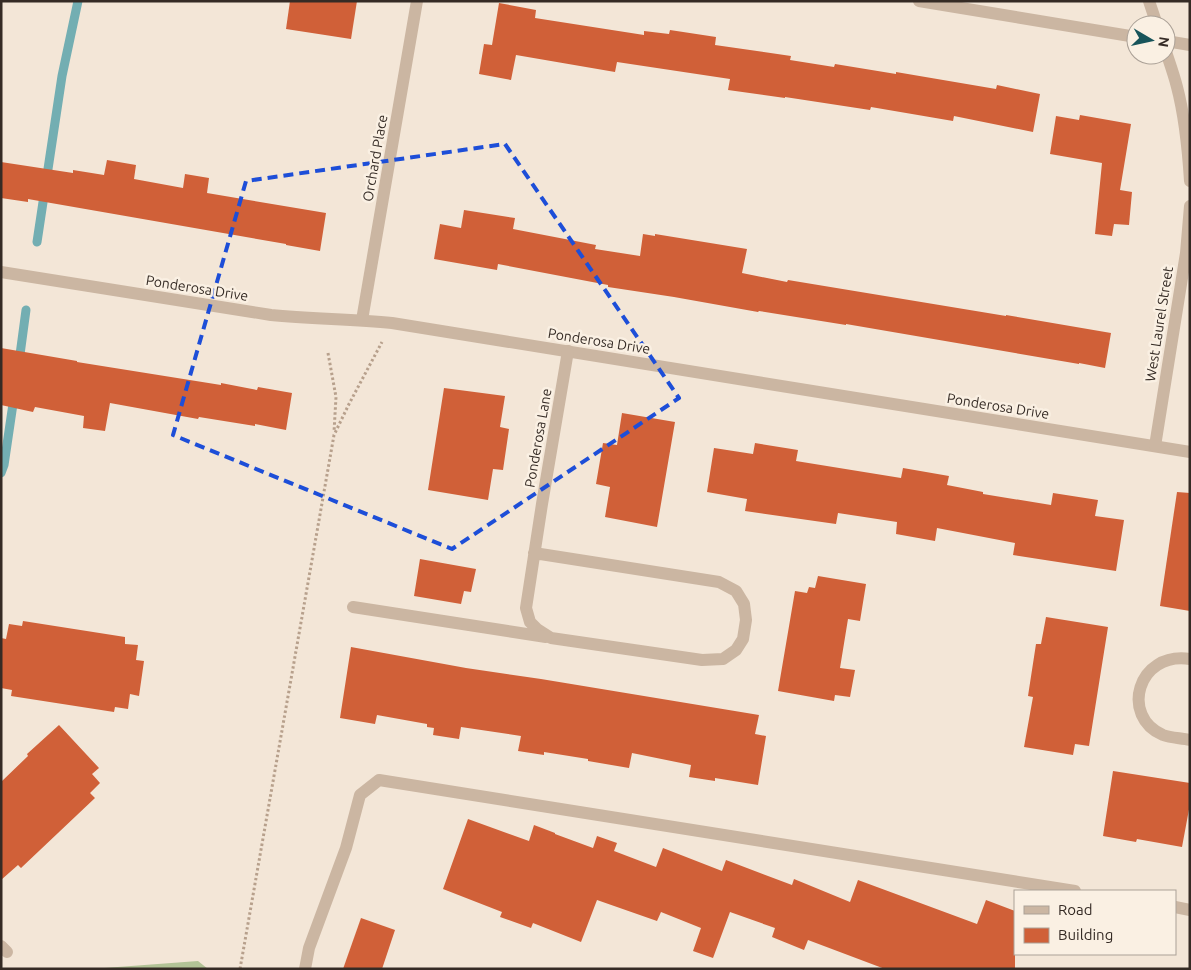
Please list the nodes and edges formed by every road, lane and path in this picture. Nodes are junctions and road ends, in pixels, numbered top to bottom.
1 (417, 1) edge
2 (919, 1) edge
3 (1149, 1) edge
4 (1154, 15) edge
5 (1126, 34) edge
6 (1176, 43) edge
7 (1190, 45) edge
8 (1170, 65) edge
9 (1190, 181) edge
10 (1190, 206) edge
11 (1, 272) edge
12 (362, 320) junction
13 (392, 323) junction
14 (568, 351) junction
15 (328, 354) dead end
16 (334, 436) junction
17 (1155, 446) junction
18 (1190, 452) edge
19 (534, 553) junction
20 (353, 607) dead end
21 (551, 638) junction
22 (1190, 659) edge
23 (1190, 740) edge
24 (1069, 890) edge
25 (1176, 907) edge
26 (1190, 910) edge
27 (240, 969) edge
28 (305, 969) edge

1 - 12 street, Orchard Place
2 - 5 street
3 - 4 street
6 - 7 street
8 - 9 street
10 - 17 street, West Laurel Street
11 - 12 street, Ponderosa Drive
12 - 13 street, Ponderosa Drive
13 - 14 street, Ponderosa Drive
13 - 16 path
14 - 17 street, Ponderosa Drive
14 - 19 street, Ponderosa Lane
15 - 16 path
16 - 27 path
17 - 18 street, Ponderosa Drive
19 - 21 street, Ponderosa Lane
19 - 21 street
20 - 21 street
22 - 23 street
24 - 28 street
25 - 26 street

